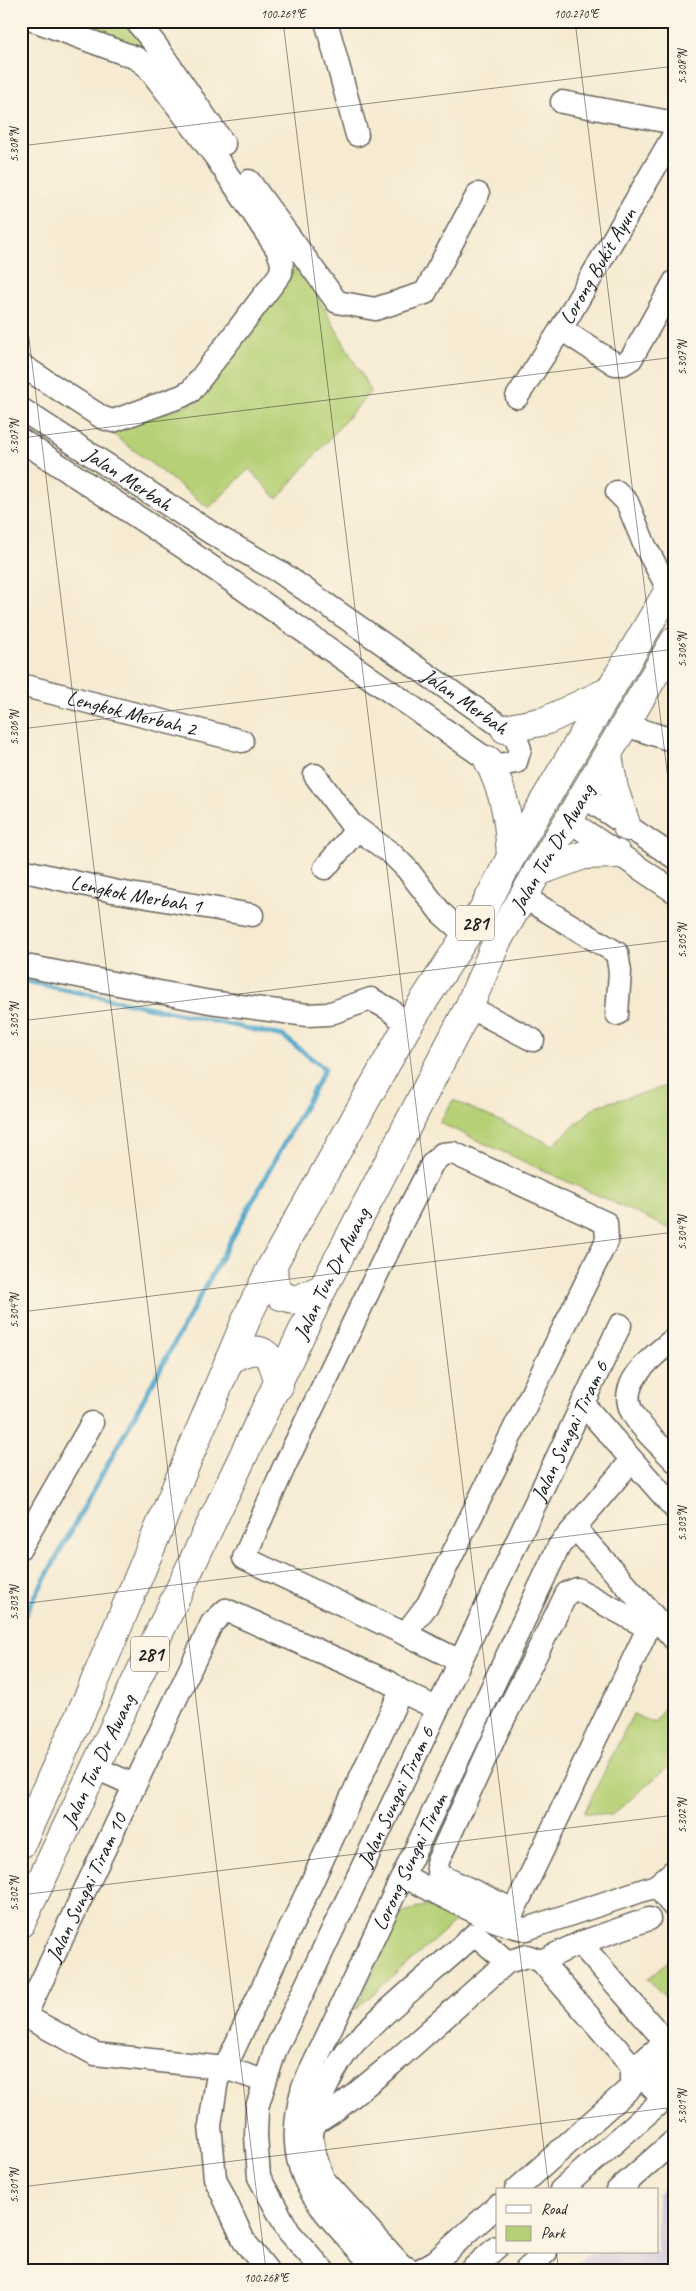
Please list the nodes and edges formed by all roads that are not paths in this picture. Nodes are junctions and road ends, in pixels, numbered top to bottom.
1 (36, 21) edge
2 (136, 21) edge
3 (326, 21) edge
4 (562, 102) dead end
5 (675, 123) edge
6 (675, 133) edge
7 (357, 135) dead end
8 (478, 194) dead end
9 (675, 281) edge
10 (561, 329) junction
11 (21, 365) edge
12 (518, 397) dead end
13 (21, 409) edge
14 (21, 440) edge
15 (617, 492) dead end
16 (672, 585) edge
17 (675, 640) edge
18 (21, 685) edge
19 (607, 692) junction
20 (625, 726) junction
21 (505, 729) junction
22 (675, 740) edge
23 (242, 741) dead end
24 (608, 755) junction
25 (488, 760) junction
26 (316, 775) dead end
27 (582, 796) junction
28 (568, 820) junction
29 (627, 827) junction
30 (358, 829) junction
31 (617, 854) junction
32 (511, 857) junction
33 (675, 858) edge
34 (324, 868) dead end
35 (21, 870) edge
36 (537, 872) junction
37 (675, 892) edge
38 (522, 896) junction
39 (252, 915) dead end
40 (467, 936) junction
41 (21, 965) edge
42 (469, 1007) junction
43 (617, 1014) dead end
44 (408, 1025) junction
45 (533, 1040) dead end
46 (273, 1264) junction
47 (324, 1288) junction
48 (620, 1325) dead end
49 (675, 1338) edge
50 (229, 1360) junction
51 (278, 1386) junction
52 (583, 1404) junction
53 (92, 1423) dead end
54 (672, 1453) edge
55 (632, 1460) junction
56 (675, 1509) edge
57 (575, 1528) junction
58 (21, 1548) edge
59 (405, 1634) junction
60 (675, 1640) edge
61 (460, 1661) junction
62 (401, 1691) junction
63 (438, 1708) junction
64 (476, 1724) junction
65 (497, 1732) junction
66 (96, 1768) junction
67 (134, 1785) junction
68 (21, 1844) edge
69 (675, 1870) edge
70 (405, 1877) junction
71 (656, 1886) junction
72 (675, 1908) edge
73 (510, 1917) junction
74 (649, 1919) dead end
75 (21, 1924) edge
76 (580, 1943) junction
77 (541, 1961) junction
78 (507, 1962) junction
79 (642, 2061) junction
80 (225, 2068) junction
81 (264, 2080) junction
82 (671, 2090) edge
83 (314, 2124) junction
84 (675, 2140) edge
85 (518, 2188) edge
86 (564, 2188) edge
87 (620, 2188) edge
88 (496, 2207) edge
89 (496, 2248) edge
90 (544, 2254) edge
91 (267, 2270) edge
92 (323, 2270) edge
93 (377, 2270) edge
94 (411, 2270) edge
95 (420, 2270) edge
96 (471, 2270) edge
97 (526, 2270) edge

1 - 11 street
2 - 8 street
3 - 7 street
4 - 5 street
6 - 10 street, Lorong Bukit Ayun
9 - 10 street
10 - 12 street, Lorong Bukit Ayun
13 - 21 street, Jalan Merbah
14 - 25 street, Jalan Merbah
15 - 16 street
16 - 19 main road, Jalan Tun Dr Awang / 281
17 - 20 main road, Jalan Tun Dr Awang / 281
18 - 23 street, Lengkok Merbah 2
19 - 21 main road
19 - 32 main road, Jalan Tun Dr Awang / 281
20 - 22 street
20 - 24 main road, Jalan Tun Dr Awang / 281
21 - 25 street, Jalan Merbah
24 - 27 main road, Jalan Tun Dr Awang / 281
24 - 29 main road
25 - 32 main road
26 - 30 street
27 - 28 main road, Jalan Tun Dr Awang / 281
27 - 29 street
28 - 31 street
28 - 36 main road, Jalan Tun Dr Awang / 281
29 - 33 street
30 - 34 street
30 - 40 street
31 - 36 main road
31 - 37 street
32 - 40 main road, Jalan Tun Dr Awang / 281
35 - 39 street, Lengkok Merbah 1
36 - 38 main road, Jalan Tun Dr Awang / 281
38 - 42 main road, Jalan Tun Dr Awang / 281
38 - 43 street
40 - 44 main road, Jalan Tun Dr Awang / 281
41 - 44 street
42 - 45 street
42 - 47 main road, Jalan Tun Dr Awang / 281
44 - 46 main road, Jalan Tun Dr Awang / 281
46 - 47 main road
46 - 50 main road, Jalan Tun Dr Awang / 281
47 - 51 main road, Jalan Tun Dr Awang / 281
48 - 52 street, Jalan Sungai Tiram 6
49 - 54 street
50 - 51 main road
50 - 68 main road, Jalan Tun Dr Awang / 281
51 - 66 main road, Jalan Tun Dr Awang / 281
52 - 55 street
52 - 61 street, Jalan Sungai Tiram 6
53 - 58 street
55 - 56 street
55 - 57 street, Lorong Sungai Tiram
57 - 60 street
57 - 64 street, Lorong Sungai Tiram
59 - 59 street
59 - 61 street
61 - 63 street, Jalan Sungai Tiram 6
62 - 63 street
62 - 67 street
62 - 80 street
63 - 81 street, Jalan Sungai Tiram 6
64 - 65 street
64 - 70 street, Lorong Sungai Tiram
65 - 73 street
65 - 73 street
66 - 67 street
66 - 75 main road, Jalan Tun Dr Awang / 281
67 - 80 street, Jalan Sungai Tiram 10
69 - 71 street
70 - 73 street
70 - 93 street, Lorong Sungai Tiram
71 - 72 street
71 - 73 street
74 - 76 street
76 - 77 street
76 - 79 street
77 - 78 street
77 - 79 street
78 - 83 street
78 - 83 street
79 - 82 street
79 - 85 street
80 - 81 street
80 - 91 street
81 - 92 street, Jalan Sungai Tiram 6
82 - 86 street
83 - 94 street
84 - 87 street
88 - 95 street
89 - 96 street
90 - 97 street

